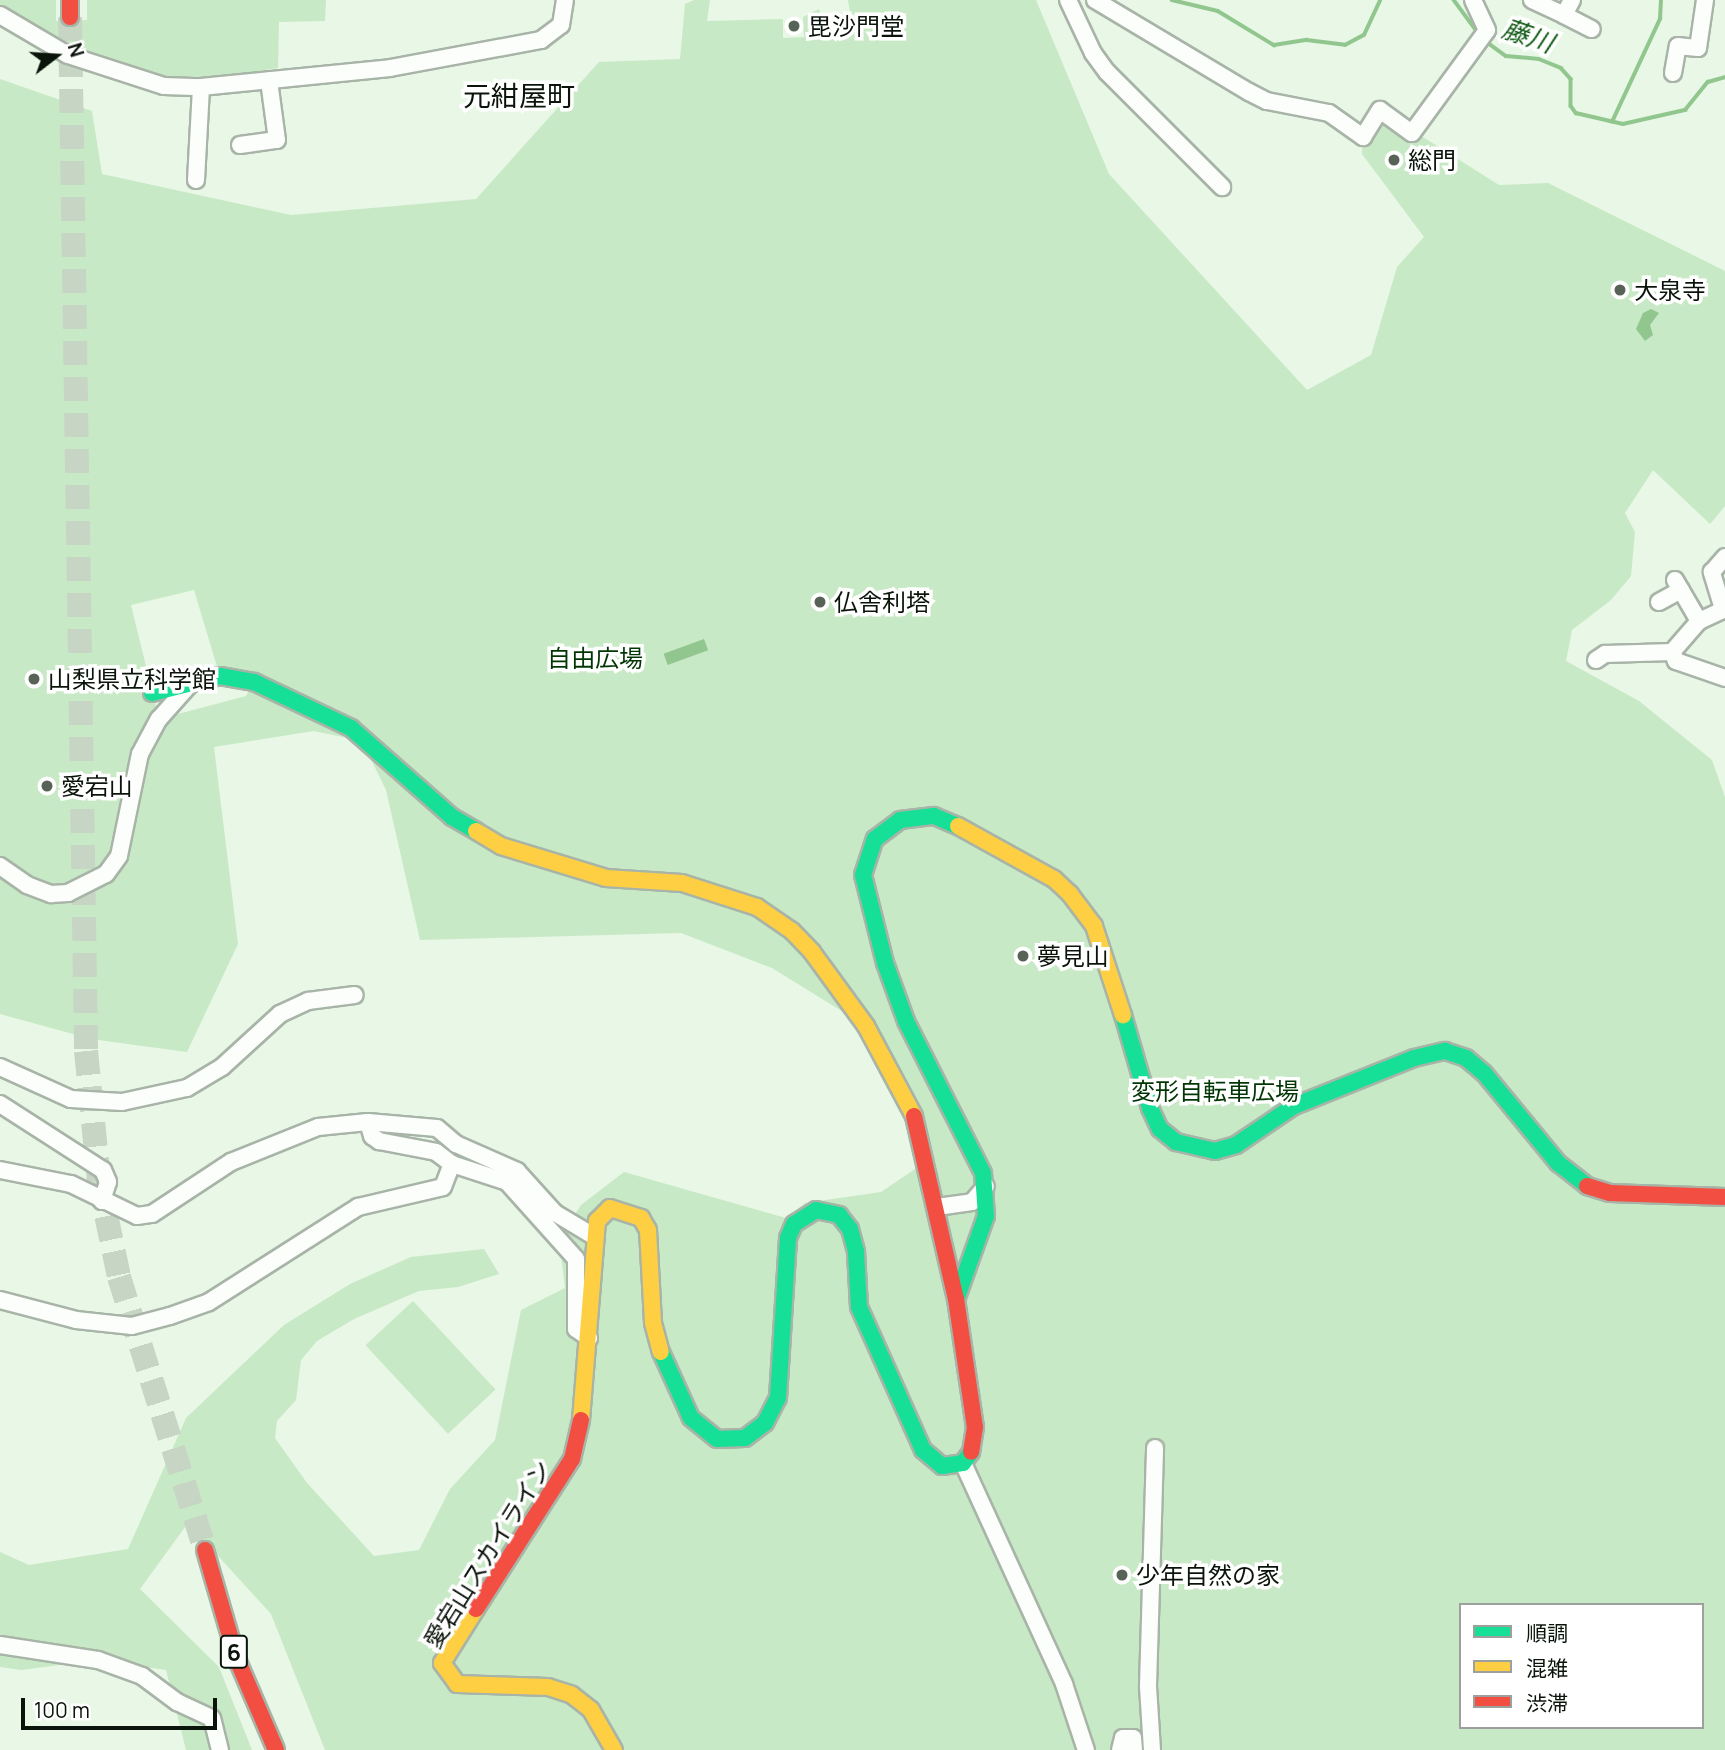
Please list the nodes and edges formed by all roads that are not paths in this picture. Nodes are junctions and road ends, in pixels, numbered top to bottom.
1 (70, 0) edge
2 (565, 0) edge
3 (1068, 0) edge
4 (1095, 0) edge
5 (1473, 0) edge
6 (1532, 0) edge
7 (1705, 0) edge
8 (1568, 7) edge
9 (0, 15) edge
10 (70, 17) tunnel mouth
11 (1592, 29) dead end
12 (1673, 73) dead end
13 (269, 80) junction
14 (201, 87) junction
15 (240, 145) dead end
16 (195, 180) dead end
17 (1222, 187) dead end
18 (1725, 557) edge
19 (1659, 603) dead end
20 (1724, 609) edge
21 (1699, 621) junction
22 (1672, 652) junction
23 (1596, 660) dead end
24 (1725, 678) edge
25 (191, 683) junction
26 (152, 693) dead end
27 (0, 866) edge
28 (355, 995) dead end
29 (0, 1067) edge
30 (0, 1104) edge
31 (368, 1122) junction
32 (452, 1164) junction
33 (0, 1170) edge
34 (986, 1186) junction
35 (1725, 1197) edge
36 (102, 1201) junction
37 (937, 1208) junction
38 (595, 1237) junction
39 (956, 1299) junction
40 (0, 1300) edge
41 (589, 1338) junction
42 (1155, 1448) dead end
43 (963, 1463) junction
44 (205, 1550) tunnel mouth
45 (0, 1645) edge
46 (220, 1750) edge
47 (276, 1750) edge
48 (614, 1750) edge
49 (1086, 1750) edge
50 (1120, 1750) edge
51 (1134, 1750) edge
52 (1152, 1750) edge

1 - 10 street
2 - 13 street
3 - 17 street
4 - 5 street
6 - 8 street
7 - 12 street
8 - 11 street
9 - 14 street
13 - 14 street
13 - 15 street
14 - 16 street
18 - 20 street
19 - 21 street
20 - 21 street
21 - 22 street
22 - 23 street
22 - 24 street
25 - 26 street
25 - 27 street
25 - 37 street
28 - 29 street
30 - 36 street
31 - 32 street
31 - 36 street
31 - 38 street
32 - 40 street
32 - 41 street
33 - 36 street
34 - 35 street
34 - 37 street
34 - 39 street
37 - 39 street
38 - 41 street, 愛宕山スカイライン
38 - 43 street, 愛宕山スカイライン
39 - 43 street
41 - 48 street, 愛宕山スカイライン
42 - 52 street
43 - 49 street
44 - 47 street, 6
45 - 46 street
50 - 51 street

